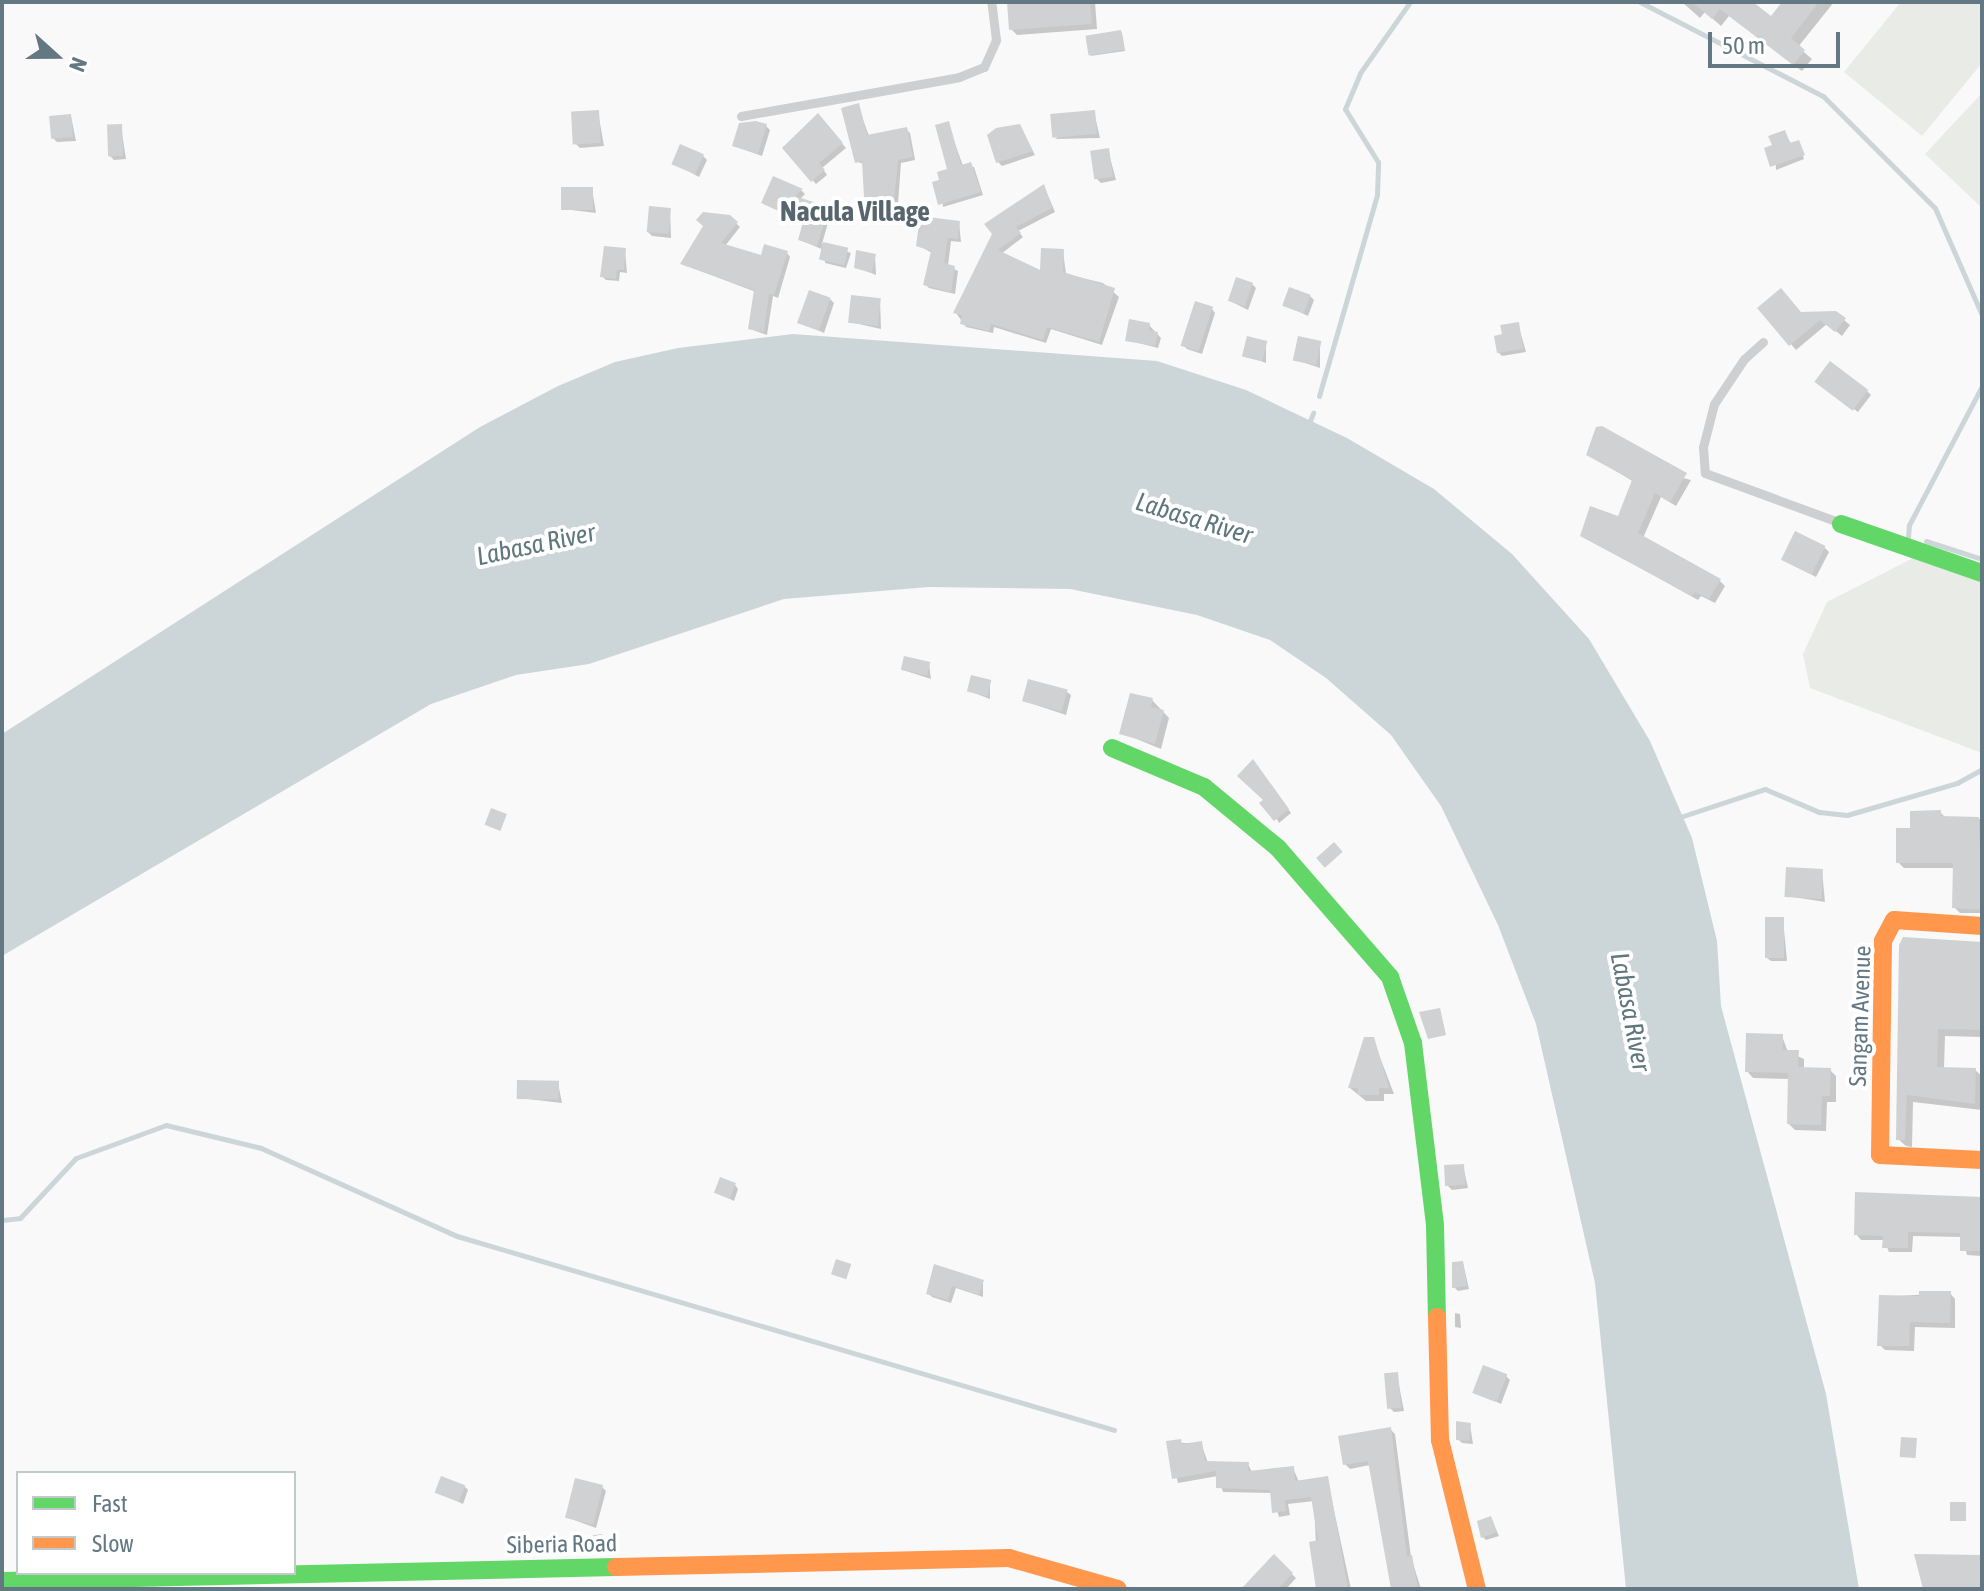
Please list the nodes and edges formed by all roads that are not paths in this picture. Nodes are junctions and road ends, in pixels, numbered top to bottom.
1 (991, 2) edge
2 (741, 116) dead end
3 (1763, 342) dead end
4 (1841, 524) joint
5 (1982, 573) edge
6 (1112, 748) dead end
7 (1982, 926) edge
8 (1982, 1160) edge
9 (296, 1574) edge
10 (265, 1575) edge
11 (2, 1581) edge
12 (1118, 1589) edge
13 (1477, 1589) edge

1 - 2 lane
3 - 4 lane
4 - 5 street
6 - 13 street
7 - 8 street, Sangam Avenue
9 - 12 street, Siberia Road
10 - 11 street, Siberia Road

